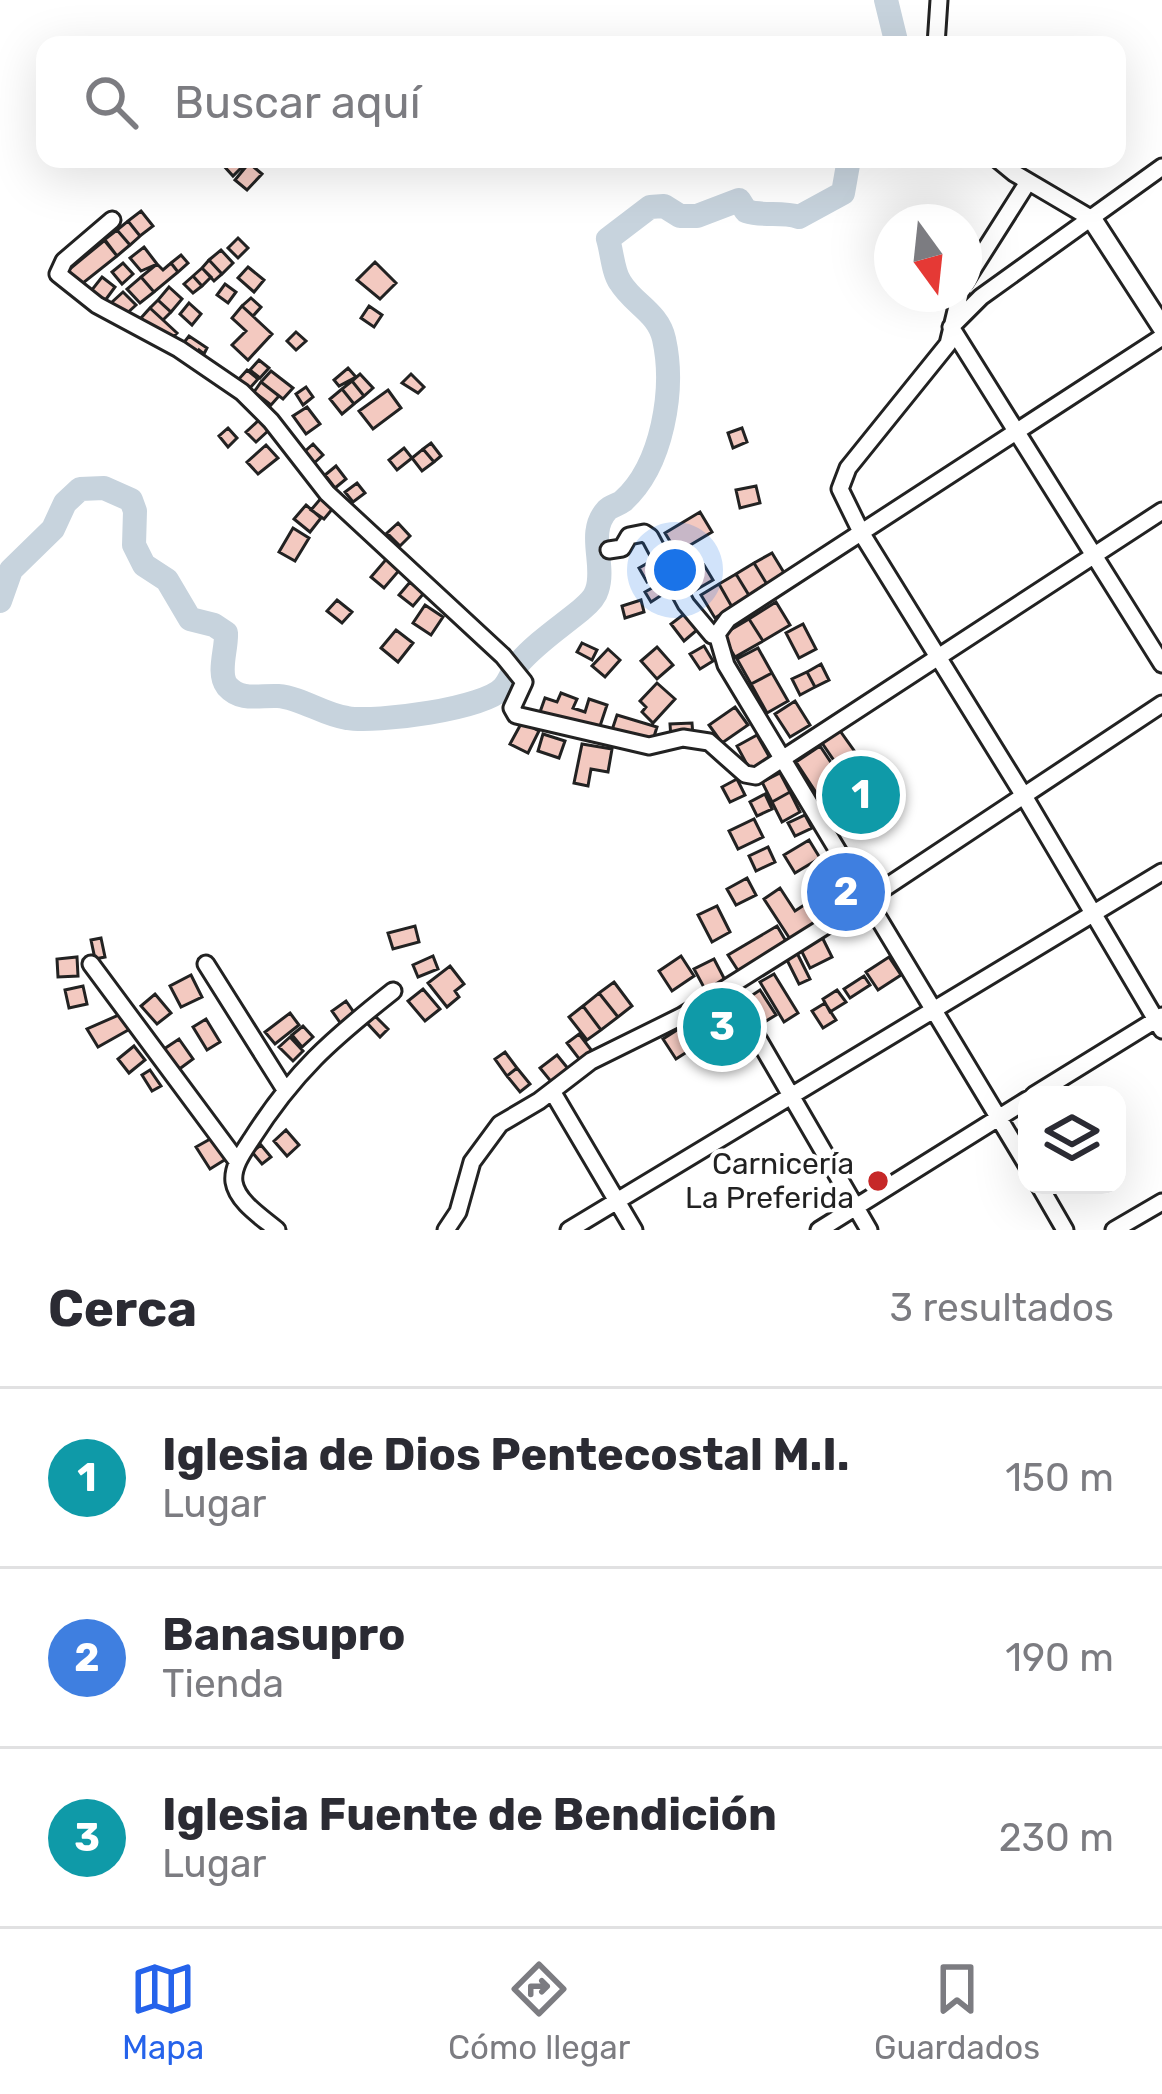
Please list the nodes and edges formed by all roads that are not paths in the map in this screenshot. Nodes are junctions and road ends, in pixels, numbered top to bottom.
1 (939, 0) edge
2 (937, 36) edge
3 (1162, 167) edge
4 (1009, 168) edge
5 (1028, 182) junction
6 (1092, 219) junction
7 (112, 220) dead end
8 (982, 255) edge
9 (955, 312) edge
10 (1162, 327) edge
11 (951, 328) junction
12 (1162, 337) edge
13 (1016, 432) junction
14 (1162, 511) edge
15 (861, 532) junction
16 (609, 550) dead end
17 (1093, 558) junction
18 (717, 634) junction
19 (937, 656) junction
20 (1162, 664) edge
21 (1162, 704) edge
22 (782, 758) junction
23 (1024, 796) junction
24 (1162, 872) edge
25 (865, 901) junction
26 (1093, 913) junction
27 (91, 964) dead end
28 (206, 964) dead end
29 (728, 986) junction
30 (393, 991) dead end
31 (935, 1010) junction
32 (1160, 1022) edge
33 (1050, 1086) edge
34 (284, 1088) junction
35 (552, 1091) junction
36 (791, 1099) junction
37 (1018, 1105) edge
38 (998, 1117) junction
39 (1018, 1151) edge
40 (237, 1161) junction
41 (1044, 1194) edge
42 (618, 1202) junction
43 (1162, 1202) edge
44 (856, 1208) junction
45 (278, 1230) edge
46 (446, 1230) edge
47 (569, 1230) edge
48 (634, 1230) edge
49 (819, 1230) edge
50 (869, 1230) edge
51 (1065, 1230) edge
52 (1114, 1230) edge

1 - 2 street
3 - 6 street
4 - 5 street
5 - 6 street
5 - 8 street
6 - 10 main road
6 - 11 street
7 - 22 street
9 - 11 street
11 - 13 street
11 - 15 street
12 - 13 street
13 - 15 street
13 - 17 street
14 - 17 street
15 - 18 street
15 - 19 street
16 - 18 street
17 - 19 street
17 - 20 street
18 - 22 street
19 - 22 street
19 - 23 street
21 - 23 street
22 - 25 street
23 - 25 street
23 - 26 street
24 - 26 street
25 - 29 street
25 - 31 street
26 - 31 street
26 - 32 street
27 - 40 street
28 - 34 street
29 - 35 street
29 - 36 street
30 - 34 street
31 - 36 street
31 - 38 street
32 - 33 street
34 - 40 street
35 - 42 street
35 - 46 street
36 - 42 street
36 - 44 street
37 - 38 street
38 - 39 street
38 - 44 street
40 - 45 street
41 - 51 street
42 - 47 street
42 - 48 street
43 - 52 street
44 - 49 street
44 - 50 street

